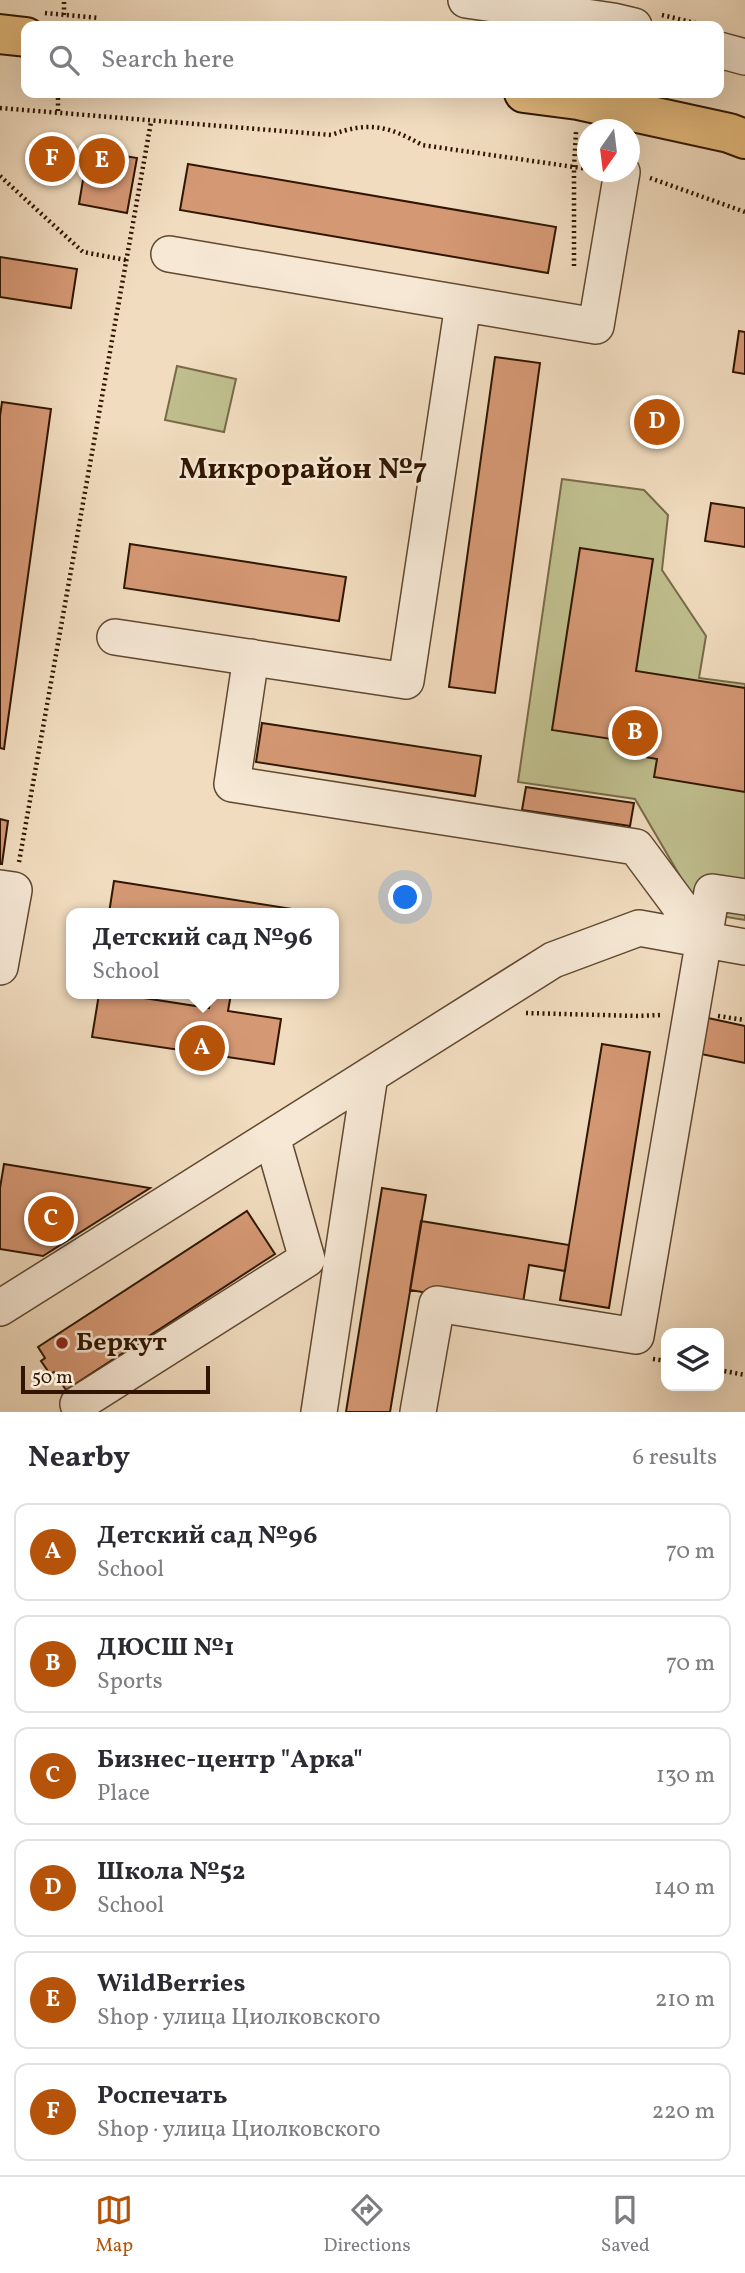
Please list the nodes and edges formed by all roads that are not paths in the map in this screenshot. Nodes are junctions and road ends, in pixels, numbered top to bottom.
1 (466, 0) edge
2 (621, 16) edge
3 (0, 34) edge
4 (21, 36) edge
5 (724, 51) edge
6 (745, 57) edge
7 (563, 98) edge
8 (626, 119) edge
9 (640, 122) edge
10 (745, 139) edge
11 (620, 182) edge
12 (169, 254) dead end
13 (463, 304) junction
14 (116, 637) dead end
15 (251, 657) junction
16 (7, 889) edge
17 (745, 897) edge
18 (705, 940) junction
19 (745, 947) edge
20 (0, 967) edge
21 (370, 1075) junction
22 (272, 1137) junction
23 (0, 1308) edge
24 (78, 1404) dead end
25 (319, 1412) edge
26 (418, 1412) edge

1 - 2 lane
3 - 4 main road
5 - 6 lane
7 - 8 main road
9 - 10 main road
11 - 13 lane
12 - 13 lane
13 - 15 lane
14 - 15 lane
15 - 18 lane
16 - 20 lane
17 - 18 lane
18 - 19 lane
18 - 21 lane
18 - 26 lane
21 - 22 lane
21 - 25 lane
22 - 23 lane
22 - 24 lane

